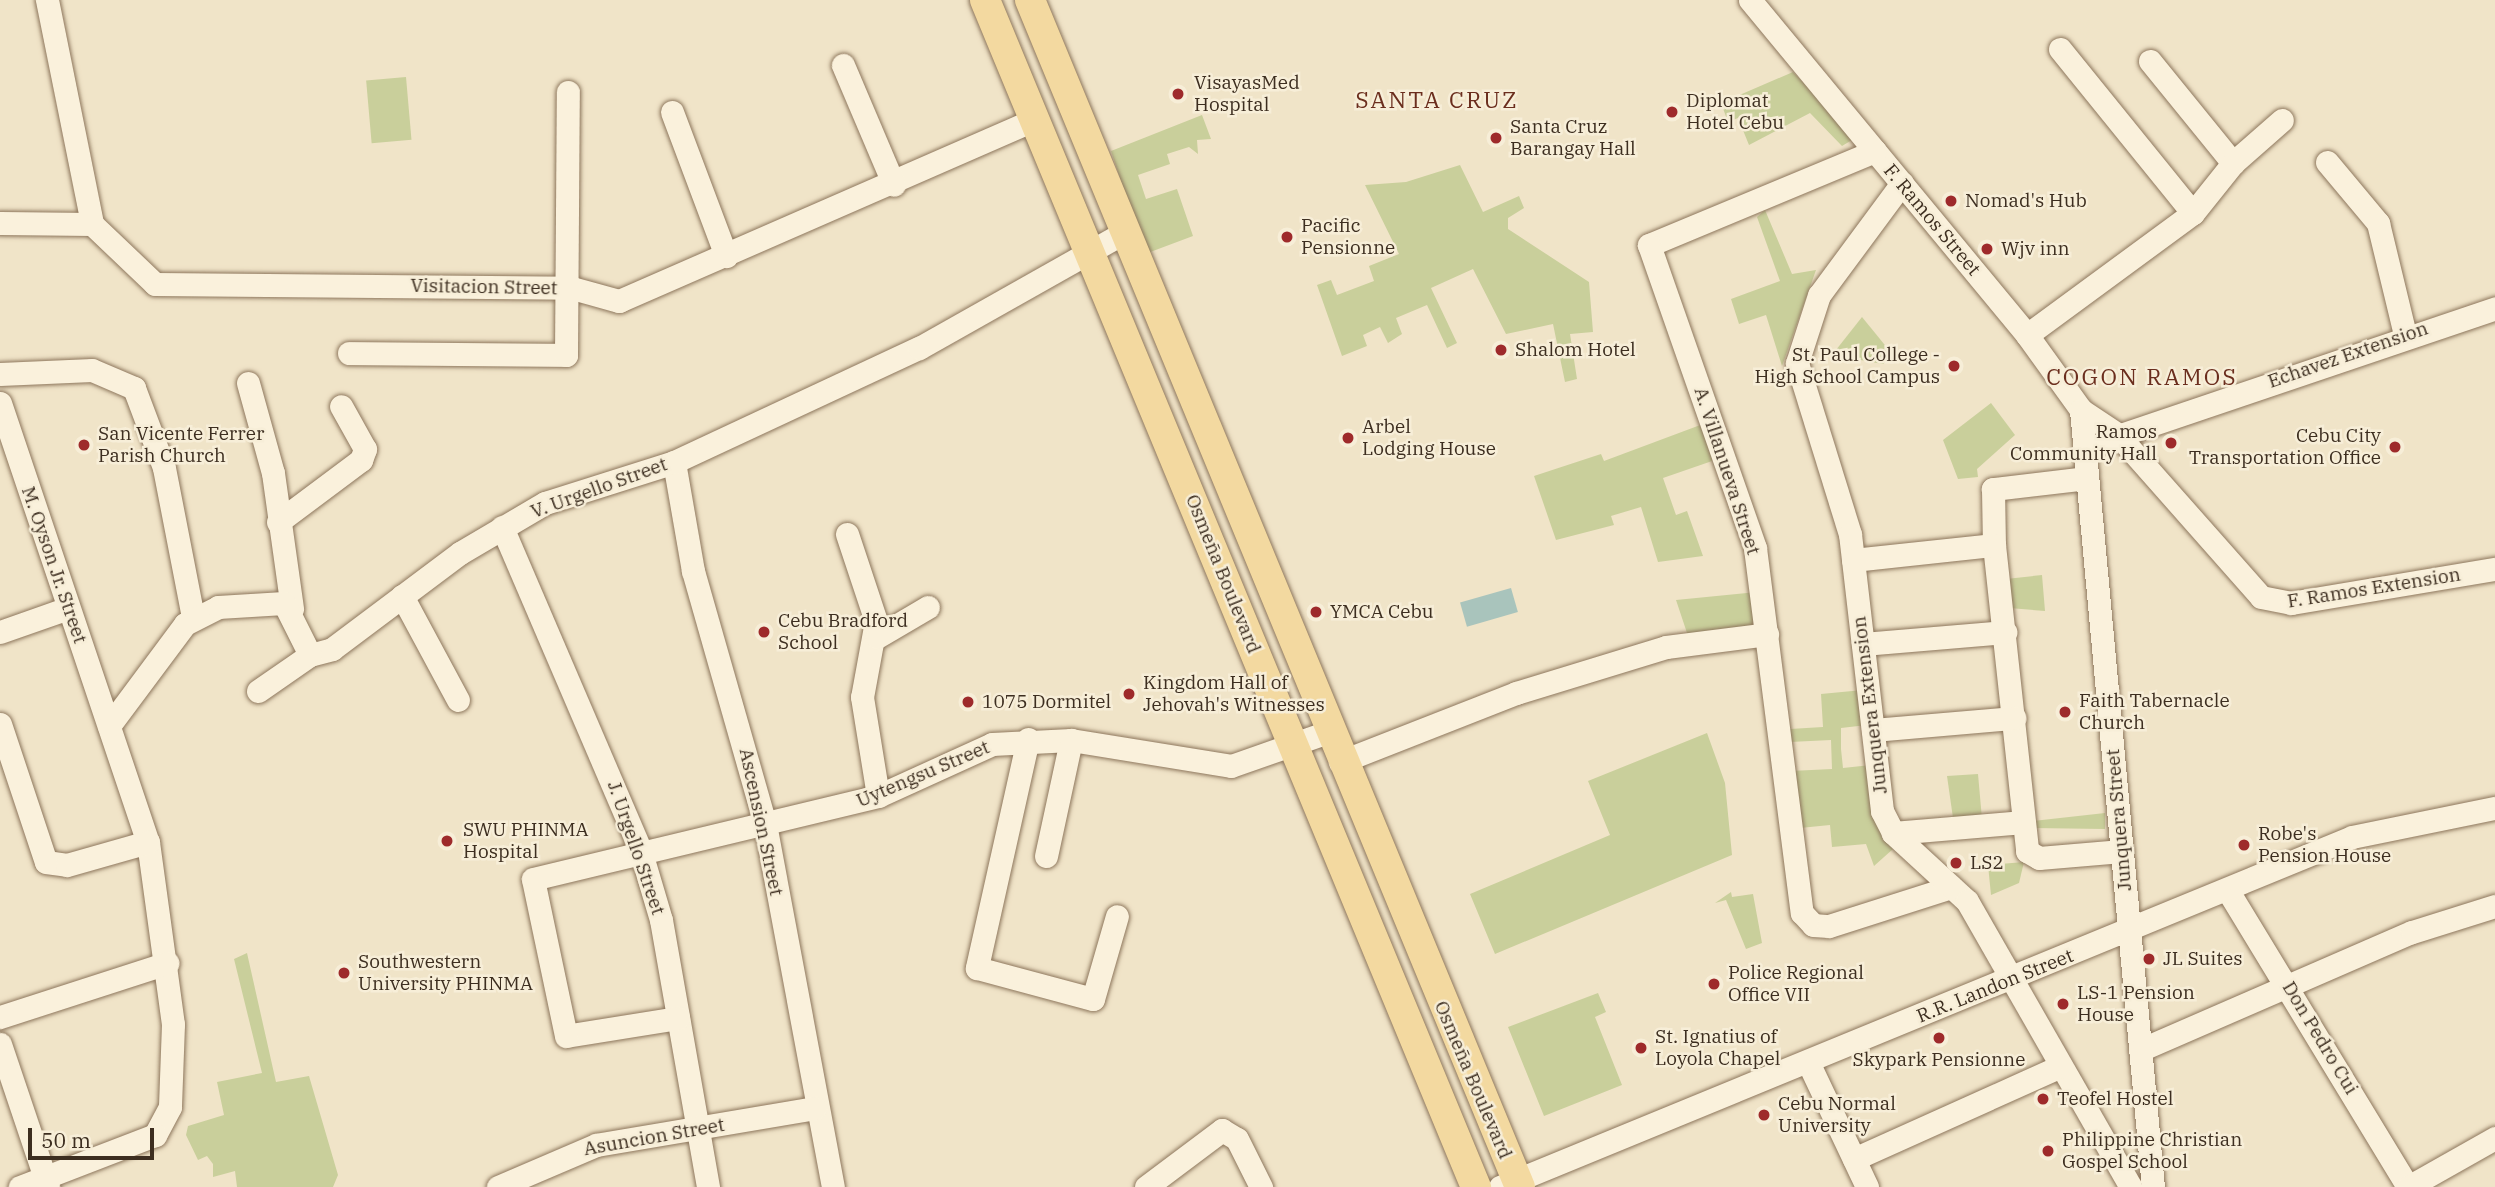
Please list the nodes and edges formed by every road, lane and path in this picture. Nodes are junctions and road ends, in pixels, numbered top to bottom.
1 (47, 0) edge
2 (985, 0) edge
3 (1030, 0) edge
4 (1751, 0) edge
5 (2060, 50) dead end
6 (2150, 61) dead end
7 (843, 65) dead end
8 (568, 92) dead end
9 (672, 112) dead end
10 (1037, 118) junction
11 (2282, 120) dead end
12 (1875, 151) junction
13 (2327, 162) dead end
14 (2233, 163) junction
15 (1902, 183) junction
16 (894, 185) junction
17 (2193, 212) junction
18 (0, 223) edge
19 (92, 224) junction
20 (1125, 232) junction
21 (1089, 249) junction
22 (726, 256) junction
23 (572, 288) junction
24 (2495, 308) edge
25 (2027, 335) junction
26 (2405, 335) junction
27 (349, 352) dead end
28 (0, 374) edge
29 (248, 383) dead end
30 (0, 403) edge
31 (341, 406) dead end
32 (2081, 410) junction
33 (2117, 434) junction
34 (2085, 452) junction
35 (674, 462) junction
36 (2087, 478) junction
37 (278, 522) junction
38 (502, 527) junction
39 (848, 534) dead end
40 (1994, 545) junction
41 (1853, 560) junction
42 (2495, 569) edge
43 (402, 596) junction
44 (928, 607) dead end
45 (68, 608) junction
46 (292, 610) junction
47 (192, 617) junction
48 (0, 632) edge
49 (2005, 632) junction
50 (1767, 634) junction
51 (877, 638) junction
52 (1863, 644) junction
53 (310, 655) junction
54 (258, 691) dead end
55 (458, 700) dead end
56 (2014, 718) junction
57 (0, 724) edge
58 (109, 726) junction
59 (1873, 730) junction
60 (1328, 732) junction
61 (1028, 739) junction
62 (1071, 740) junction
63 (1295, 746) junction
64 (1340, 762) junction
65 (878, 796) junction
66 (2495, 808) edge
67 (2024, 822) junction
68 (765, 824) junction
69 (1892, 833) junction
70 (149, 842) junction
71 (640, 849) junction
72 (2122, 851) junction
73 (1046, 856) dead end
74 (1951, 887) junction
75 (2228, 891) junction
76 (2495, 906) edge
77 (1117, 916) dead end
78 (2129, 933) junction
79 (167, 963) junction
80 (2008, 981) junction
81 (2290, 985) junction
82 (0, 1017) edge
83 (678, 1018) junction
84 (0, 1044) edge
85 (2140, 1050) junction
86 (1808, 1062) junction
87 (2059, 1067) junction
88 (815, 1108) junction
89 (697, 1129) junction
90 (2495, 1138) edge
91 (1854, 1159) junction
92 (47, 1182) edge
93 (1512, 1184) edge
94 (20, 1187) edge
95 (498, 1187) edge
96 (708, 1187) edge
97 (833, 1187) edge
98 (1146, 1187) edge
99 (1261, 1187) edge
100 (1476, 1187) edge
101 (1867, 1187) edge
102 (2131, 1187) edge
103 (2153, 1187) edge
104 (2408, 1187) edge

1 - 19 street
2 - 10 main road, Osmeña Boulevard
3 - 20 main road, Osmeña Boulevard
4 - 12 street, F. Ramos Street
5 - 17 street
6 - 14 street
7 - 16 street
8 - 23 street
9 - 22 street
10 - 16 street, Visitacion Street
10 - 21 main road, Osmeña Boulevard
11 - 14 street
12 - 15 street, F. Ramos Street
12 - 50 street, A. Villanueva Street
13 - 26 street
14 - 17 street
15 - 25 street, F. Ramos Street
15 - 41 street, Junquera Extension
16 - 22 street, Visitacion Street
17 - 25 street
18 - 19 street
19 - 23 street, Visitacion Street
20 - 21 street, V. Urgello Street
20 - 60 main road, Osmeña Boulevard
21 - 35 street, V. Urgello Street
21 - 63 main road, Osmeña Boulevard
22 - 23 street, Visitacion Street
23 - 27 street
24 - 26 street, Echavez Extension
25 - 32 street, F. Ramos Street
26 - 33 street, Echavez Extension
28 - 47 street
29 - 37 street
30 - 45 street, M. Oyson Jr. Street
31 - 37 street
32 - 33 street, F. Ramos Street
32 - 34 street, Junquera Street
33 - 34 street, Echavez Extension
33 - 42 street, F. Ramos Extension
34 - 36 street, Junquera Street
35 - 38 street, V. Urgello Street
35 - 68 street, Ascension Street
36 - 40 street
36 - 72 street, Junquera Street
37 - 46 street
38 - 43 street, V. Urgello Street
38 - 71 street, J. Urgello Street
39 - 51 street
40 - 41 street
40 - 49 street
41 - 52 street, Junquera Extension
43 - 53 street, V. Urgello Street
43 - 55 street
44 - 51 street
45 - 48 street
45 - 58 street, M. Oyson Jr. Street
46 - 47 street
46 - 53 street
47 - 58 street
49 - 52 street
49 - 56 street
50 - 64 street
50 - 74 street, A. Villanueva Street
51 - 65 street
52 - 59 street, Junquera Extension
53 - 54 street, V. Urgello Street
56 - 59 street
56 - 67 street
57 - 70 street
58 - 70 street, M. Oyson Jr. Street
59 - 69 street, Junquera Extension
60 - 63 street, Uytengsu Street
60 - 64 main road, Osmeña Boulevard
61 - 62 street, Uytengsu Street
61 - 65 street, Uytengsu Street
61 - 77 street
62 - 63 street, Uytengsu Street
62 - 73 street
63 - 100 main road, Osmeña Boulevard
64 - 93 main road, Osmeña Boulevard
65 - 68 street, Uytengsu Street
66 - 75 street, R.R. Landon Street
67 - 69 street
67 - 72 street
68 - 71 street, Uytengsu Street
68 - 88 street, Ascension Street
69 - 74 street, Junquera Extension
70 - 79 street, M. Oyson Jr. Street
71 - 83 street, J. Urgello Street
71 - 83 street, Uytengsu Street
72 - 78 street, Junquera Street
74 - 80 street, Junquera Extension
75 - 78 street, R.R. Landon Street
75 - 81 street, Don Pedro Cui
76 - 81 street
78 - 80 street, R.R. Landon Street
78 - 85 street, Junquera Street
79 - 82 street
79 - 92 street, M. Oyson Jr. Street
80 - 86 street, R.R. Landon Street
80 - 87 street, Junquera Extension
81 - 85 street
81 - 104 street, Don Pedro Cui
83 - 89 street, J. Urgello Street
84 - 92 street
85 - 103 street, Junquera Street
86 - 91 street
86 - 93 street, R.R. Landon Street
87 - 91 street
87 - 102 street, Junquera Extension
88 - 89 street, Asuncion Street
88 - 97 street, Ascension Street
89 - 95 street, Asuncion Street
89 - 96 street, J. Urgello Street
90 - 104 street
91 - 101 street
92 - 94 street, M. Oyson Jr. Street
98 - 99 street

